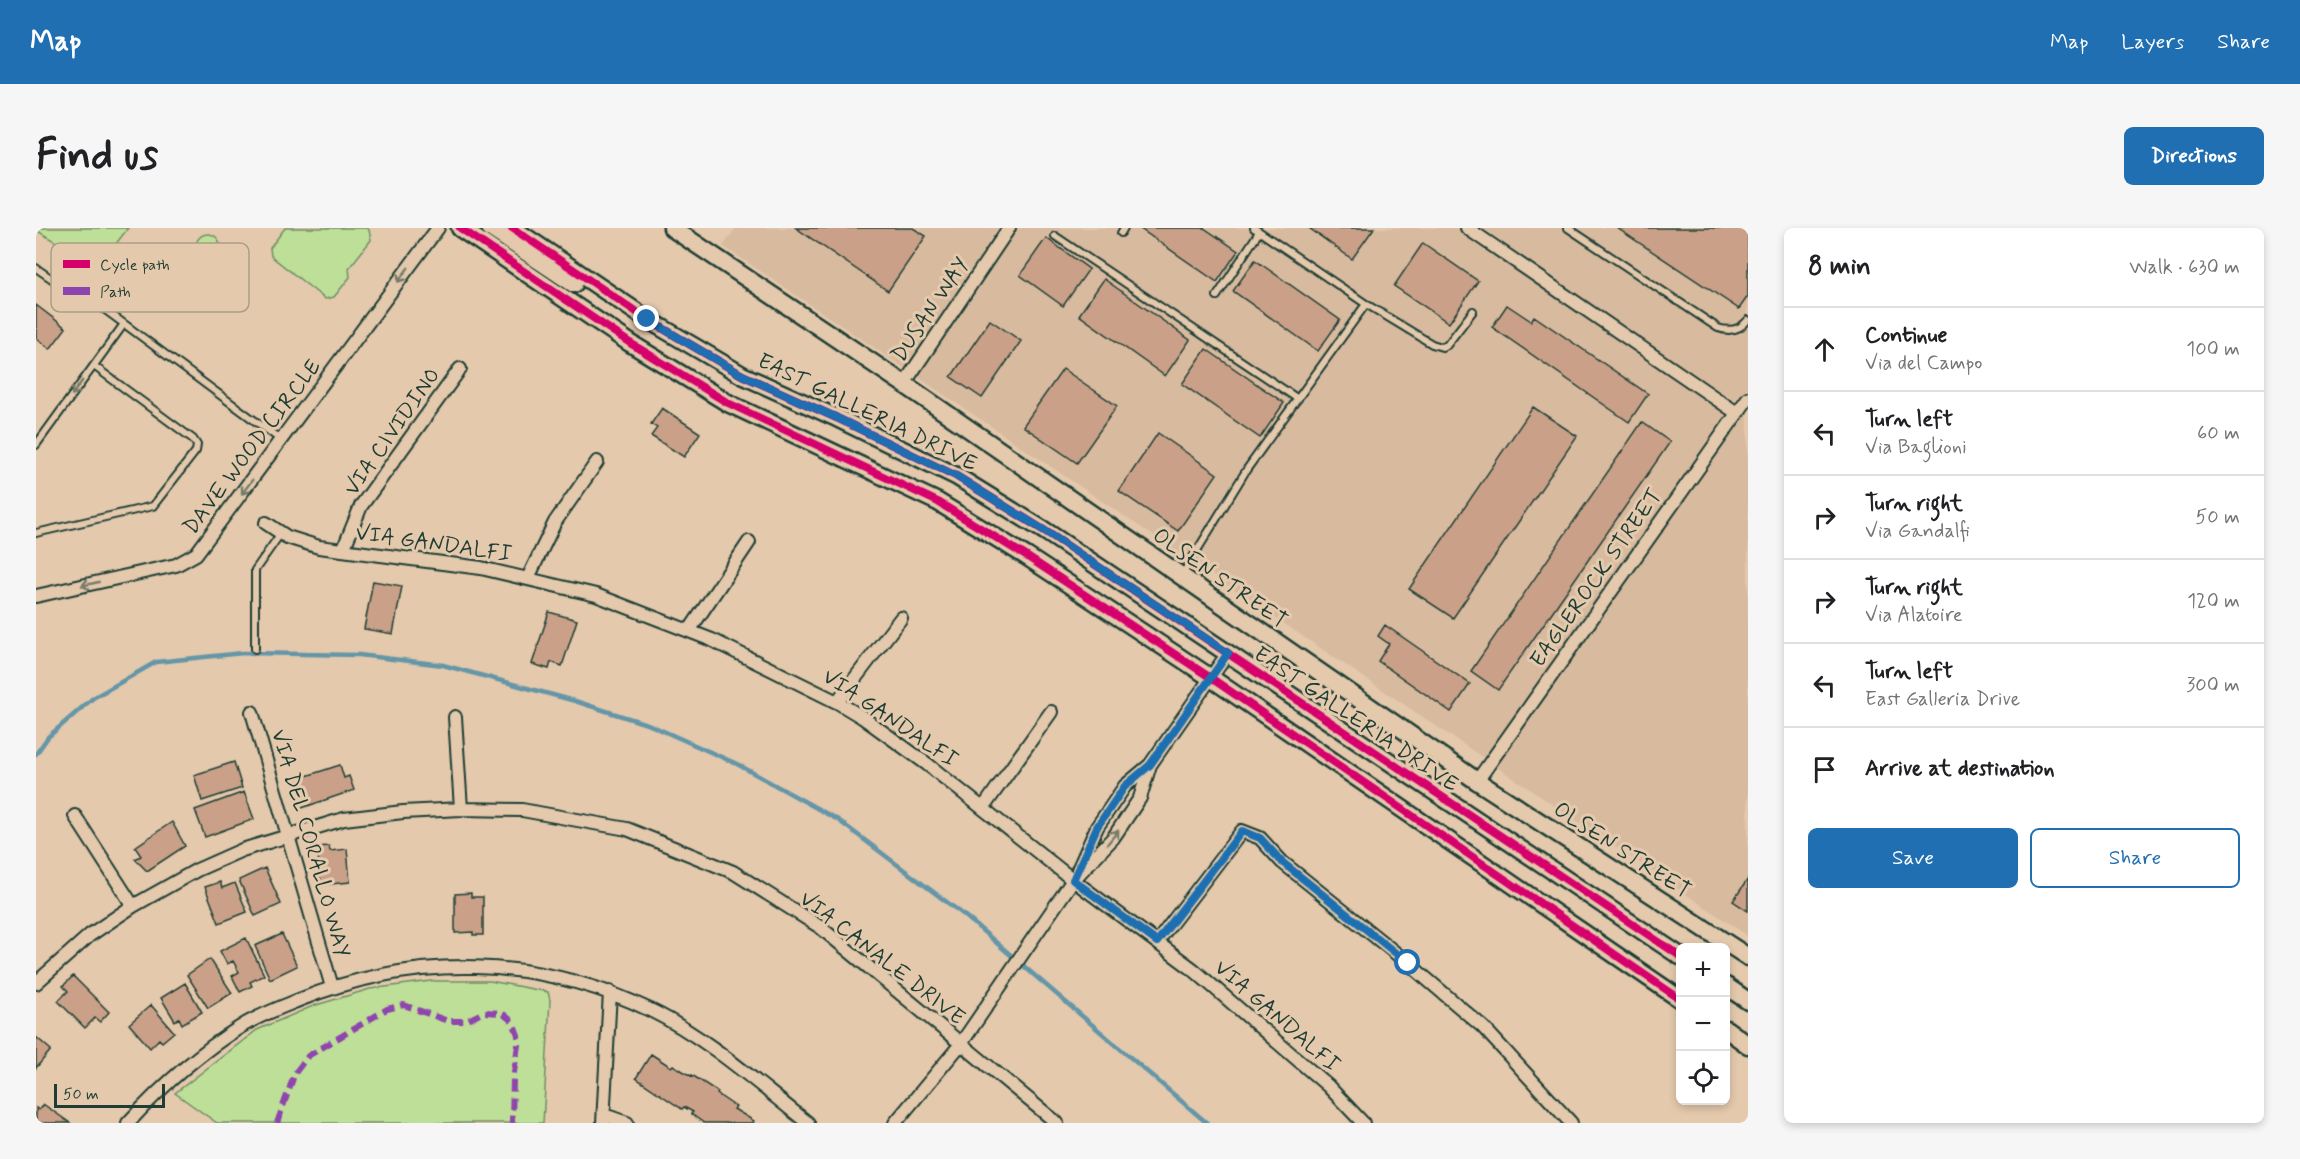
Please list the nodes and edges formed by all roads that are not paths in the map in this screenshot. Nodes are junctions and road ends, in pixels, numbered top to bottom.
1 (438, 228) edge
2 (460, 228) edge
3 (490, 228) edge
4 (512, 228) edge
5 (672, 228) edge
6 (1009, 228) edge
7 (1467, 228) edge
8 (1568, 228) edge
9 (1256, 230) edge
10 (1055, 236) dead end
11 (36, 268) edge
12 (51, 279) edge
13 (1217, 297) dead end
14 (614, 298) junction
15 (1366, 304) junction
16 (1473, 310) dead end
17 (108, 312) edge
18 (1748, 320) edge
19 (124, 324) junction
20 (93, 366) junction
21 (460, 369) dead end
22 (904, 384) junction
23 (1748, 398) edge
24 (1298, 399) junction
25 (1737, 413) junction
26 (282, 440) junction
27 (36, 445) edge
28 (597, 462) dead end
29 (266, 523) dead end
30 (36, 533) edge
31 (281, 533) junction
32 (749, 542) dead end
33 (343, 550) junction
34 (528, 578) junction
35 (1181, 578) junction
36 (36, 596) edge
37 (901, 618) dead end
38 (689, 631) junction
39 (255, 649) dead end
40 (1228, 653) junction
41 (1211, 678) junction
42 (837, 702) junction
43 (252, 711) dead end
44 (1051, 712) dead end
45 (454, 717) dead end
46 (1150, 765) junction
47 (1477, 781) junction
48 (982, 808) junction
49 (461, 809) junction
50 (75, 816) dead end
51 (287, 836) junction
52 (1073, 880) junction
53 (133, 906) junction
54 (1157, 942) junction
55 (1676, 953) edge
56 (1748, 957) edge
57 (36, 983) edge
58 (332, 987) junction
59 (1730, 989) edge
60 (610, 992) junction
61 (1677, 997) edge
62 (1748, 1001) edge
63 (1730, 1032) edge
64 (960, 1045) junction
65 (1748, 1045) edge
66 (603, 1119) edge
67 (128, 1123) edge
68 (627, 1123) edge
69 (808, 1123) edge
70 (896, 1123) edge
71 (1057, 1123) edge
72 (1363, 1123) edge
73 (1571, 1123) edge

1 -> 26 street, DAVE WOOD CIRCLE
2 - 41 main road
3 - 14 main road
4 - 14 main road, EAST GALLERIA DRIVE
5 - 22 main road, OLSEN STREET
6 - 22 street, DUSAN WAY
7 - 25 street
8 - 18 lane
9 - 13 lane
9 - 15 lane
10 - 24 lane
11 - 12 lane
14 - 40 main road, EAST GALLERIA DRIVE
15 - 16 lane
15 - 24 lane
17 - 19 lane
19 - 20 lane
19 - 26 lane
20 -> 27 lane
20 - 30 lane
21 - 33 street, VIA CIVIDINO
22 - 35 main road, OLSEN STREET
23 - 25 street, EAGLEROCK STREET
24 - 35 lane
25 - 47 street, EAGLEROCK STREET
26 -> 36 street, DAVE WOOD CIRCLE
28 - 34 street
29 - 31 street, VIA GANDALFI
31 - 33 street, VIA GANDALFI
31 - 39 lane
32 - 38 street
33 - 34 street, VIA GANDALFI
34 - 38 street, VIA GANDALFI
35 - 47 main road, OLSEN STREET
37 - 42 street
38 - 42 street, VIA GANDALFI
40 - 41 street
40 - 55 main road, EAST GALLERIA DRIVE
41 - 46 street
41 - 61 main road
42 - 48 street, VIA GANDALFI
43 - 51 street, VIA DEL CORALLO WAY
44 - 48 street
45 - 49 street
46 - 52 street
52 -> 46 street
47 - 56 main road, OLSEN STREET
48 - 52 street, VIA GANDALFI
49 - 51 street, VIA CANALE DRIVE
49 - 64 street, VIA CANALE DRIVE
50 - 53 street
51 - 53 street, VIA CANALE DRIVE
51 - 58 street, VIA DEL CORALLO WAY
52 - 54 street, VIA GANDALFI
52 - 64 street
53 - 57 street, VIA CANALE DRIVE
54 - 72 street, VIA GANDALFI
54 - 73 street
58 - 60 street
58 - 67 street
59 - 62 main road
60 - 66 street
60 - 69 street
63 - 65 main road
64 - 70 street
64 - 71 street, VIA CANALE DRIVE
66 - 68 street

